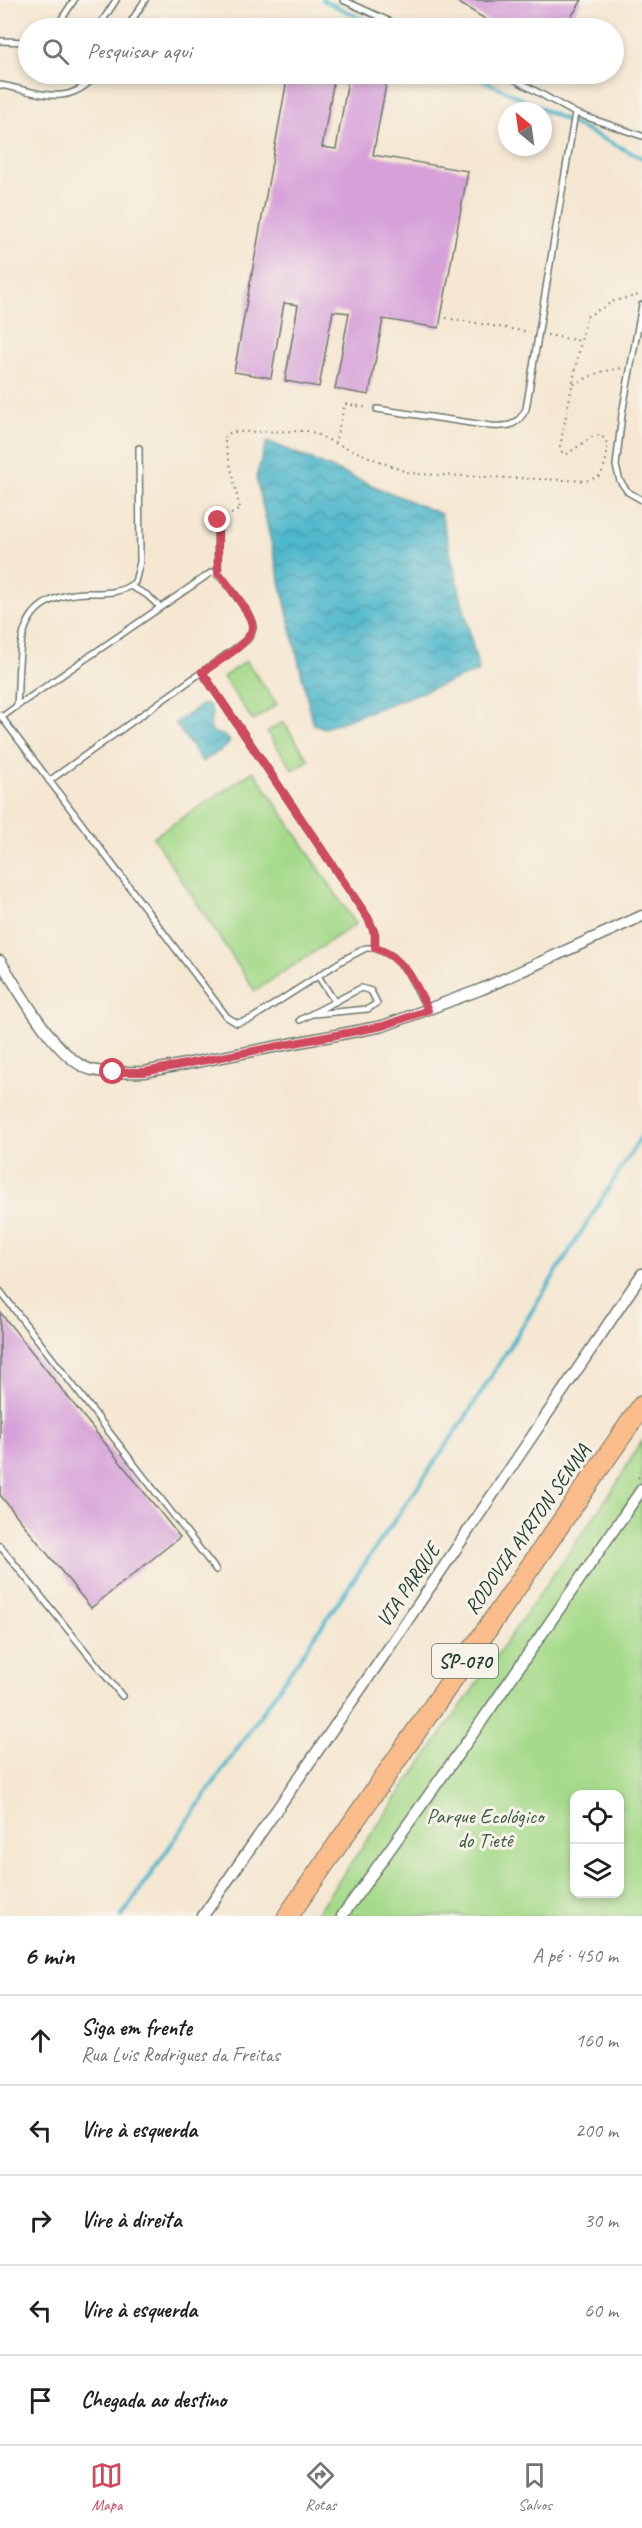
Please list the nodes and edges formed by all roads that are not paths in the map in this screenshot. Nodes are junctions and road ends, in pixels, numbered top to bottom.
1 (74, 0) edge
2 (116, 0) edge
3 (145, 0) edge
4 (343, 0) edge
5 (62, 18) edge
6 (104, 18) edge
7 (133, 18) edge
8 (382, 18) edge
9 (0, 41) edge
10 (18, 42) edge
11 (88, 84) edge
12 (523, 84) edge
13 (0, 85) edge
14 (575, 113) junction
15 (642, 136) edge
16 (642, 305) edge
17 (377, 409) road end
18 (139, 448) dead end
19 (642, 500) edge
20 (218, 517) road end
21 (218, 574) junction
22 (130, 586) junction
23 (160, 607) junction
24 (202, 672) junction
25 (17, 706) junction
26 (1, 716) edge
27 (49, 781) junction
28 (642, 916) edge
29 (375, 948) junction
30 (0, 961) edge
31 (318, 976) junction
32 (335, 1002) junction
33 (428, 1010) junction
34 (314, 1014) junction
35 (300, 1020) dead end
36 (642, 1274) edge
37 (0, 1292) edge
38 (642, 1406) edge
39 (642, 1489) edge
40 (0, 1546) edge
41 (216, 1570) dead end
42 (122, 1696) dead end
43 (203, 1916) edge
44 (288, 1916) edge
45 (342, 1916) edge

1 - 5 lane
2 - 6 lane
3 - 7 lane
4 - 8 lane
9 - 10 lane
11 - 13 lane
12 - 14 lane
14 - 15 lane
14 - 17 lane
16 - 19 lane
18 - 22 lane
20 - 21 lane
21 - 23 lane
21 - 24 lane
22 - 23 lane
22 - 25 lane
23 - 25 lane
24 - 27 lane
24 - 29 lane
25 - 26 lane
26 - 27 lane
27 - 31 lane
28 - 33 street
29 - 31 lane
29 - 33 lane
30 - 33 street
31 - 32 lane
32 - 34 lane
32 - 34 lane
34 - 35 lane
36 - 43 street, VIA PARQUE
37 - 41 lane
38 - 44 highway, RODOVIA AYRTON SENNA / SP-070
39 - 45 street
40 - 42 lane

